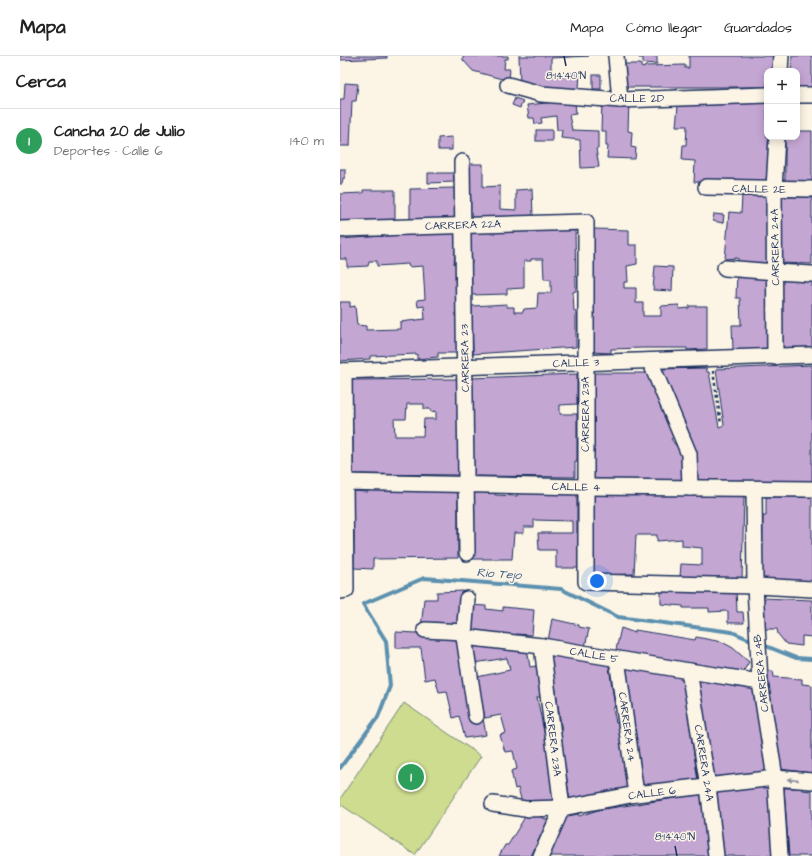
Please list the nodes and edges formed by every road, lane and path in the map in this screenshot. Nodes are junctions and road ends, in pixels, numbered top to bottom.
1 (616, 56) edge
2 (781, 56) edge
3 (780, 68) edge
4 (508, 85) dead end
5 (764, 95) edge
6 (800, 95) edge
7 (812, 95) edge
8 (620, 100) junction
9 (777, 140) edge
10 (462, 162) dead end
11 (706, 187) dead end
12 (774, 189) junction
13 (812, 189) edge
14 (586, 222) joint
15 (463, 225) junction
16 (340, 229) edge
17 (725, 268) dead end
18 (775, 272) junction
19 (812, 274) edge
20 (812, 356) edge
21 (775, 357) junction
22 (711, 359) junction
23 (650, 361) junction
24 (586, 363) junction
25 (465, 366) junction
26 (342, 371) edge
27 (721, 424) dead end
28 (343, 482) edge
29 (466, 484) junction
30 (585, 487) junction
31 (690, 488) junction
32 (754, 489) junction
33 (812, 489) edge
34 (467, 554) dead end
35 (755, 586) junction
36 (812, 589) edge
37 (343, 591) edge
38 (467, 599) dead end
39 (425, 630) dead end
40 (464, 634) junction
41 (542, 646) junction
42 (617, 659) junction
43 (689, 671) junction
44 (760, 682) junction
45 (476, 716) dead end
46 (775, 778) junction
47 (812, 781) edge
48 (708, 786) junction
49 (636, 794) junction
50 (493, 804) dead end
51 (562, 808) junction
52 (541, 856) edge
53 (716, 856) edge
54 (780, 856) edge

1 - 8 street
2 - 3 street
4 - 8 street, CALLE 2D
5 - 8 street, CALLE 2D
6 - 7 street
9 - 12 street, CARRERA 24A
10 - 15 street, CARRERA 23
11 - 12 street, CALLE 2E
12 - 13 street, CALLE 2E
12 - 18 street, CARRERA 24A
14 - 15 street, CARRERA 22A
14 - 24 street, CARRERA 23A
15 - 16 street, CARRERA 22A
15 - 25 street, CARRERA 23
17 - 18 street
18 - 19 street
18 - 21 street, CARRERA 24A
20 - 21 street, CALLE 3
21 - 22 street, CALLE 3
22 - 23 street, CALLE 3
22 - 27 path
23 - 24 street, CALLE 3
23 - 31 street
24 - 25 street, CALLE 3
24 - 30 street, CARRERA 23A
25 - 26 street, CALLE 3
25 - 29 street, CARRERA 23
26 - 28 street
28 - 29 street, CALLE 4
28 - 37 street
29 - 30 street, CALLE 4
29 - 34 street, CARRERA 23
30 - 31 street, CALLE 4
30 - 35 street, CARRERA 23A
31 - 32 street, CALLE 4
32 - 33 street, CALLE 4
32 - 35 street, CARRERA 24B
35 - 36 street
35 - 44 street, CARRERA 24B
38 - 40 street
39 - 40 street, CALLE 5
40 - 41 street, CALLE 5
40 - 45 street
41 - 42 street, CALLE 5
41 - 51 street, CARRERA 23A
42 - 43 street, CALLE 5
42 - 49 street, CARRERA 24
43 - 44 street, CALLE 5
43 - 48 street, CARRERA 24A
44 - 46 street, CARRERA 24B
47 -> 46 street, CALLE 6
46 - 48 street, CALLE 6
46 - 54 street, CARRERA 24B
48 - 49 street, CALLE 6
48 - 53 street, CARRERA 24A
49 - 51 street, CALLE 6
50 - 51 street, CALLE 6
51 - 52 street

